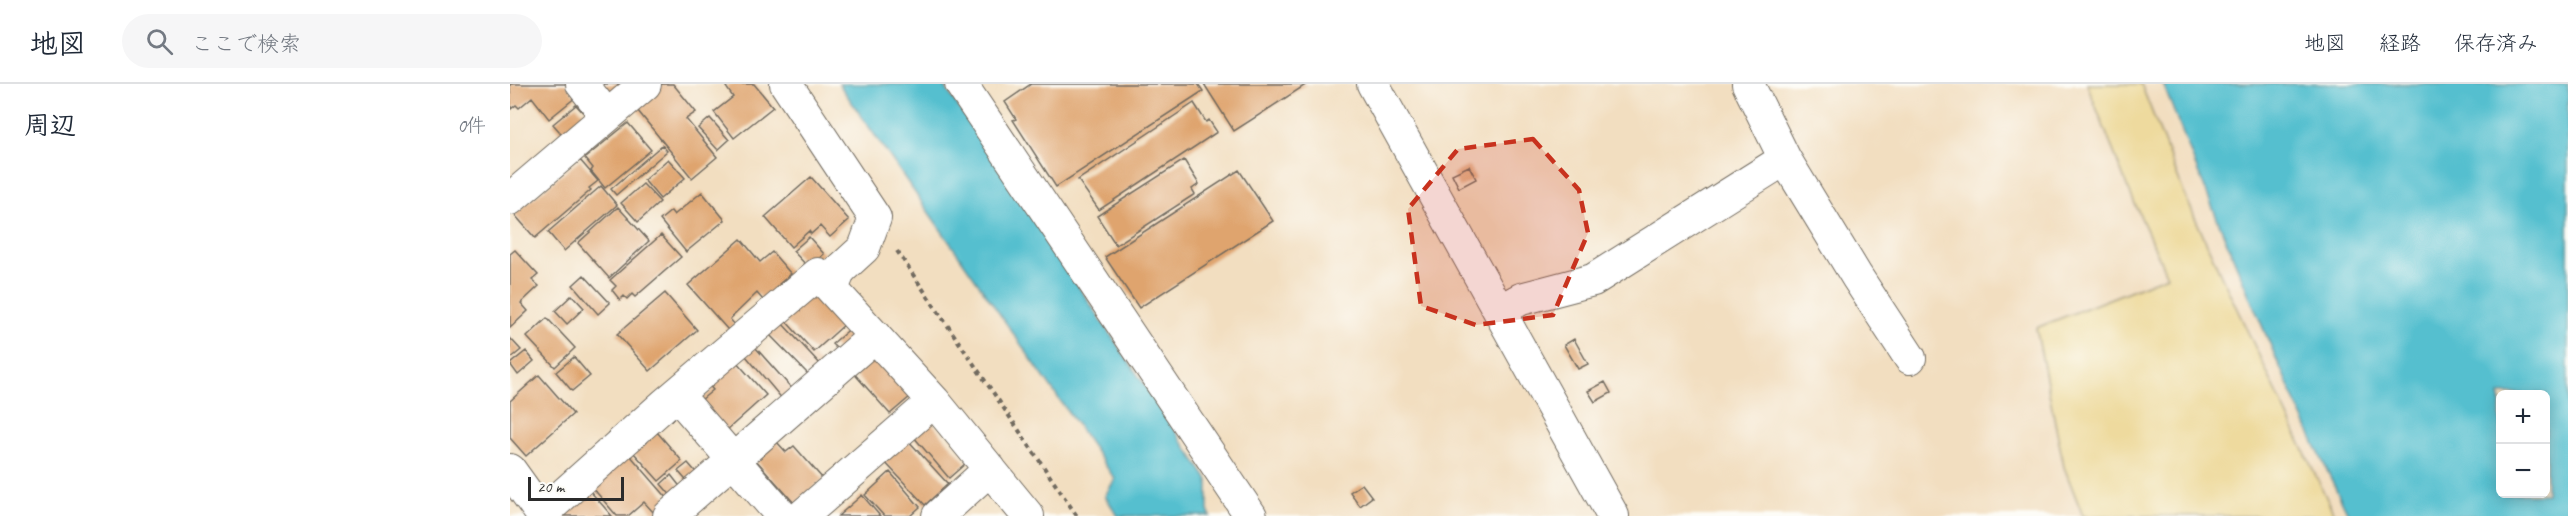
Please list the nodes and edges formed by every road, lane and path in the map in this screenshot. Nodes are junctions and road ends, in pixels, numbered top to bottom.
1 (582, 84) edge
2 (645, 84) edge
3 (786, 84) edge
4 (961, 84) edge
5 (1373, 84) edge
6 (1748, 84) edge
7 (607, 116) junction
8 (1785, 159) junction
9 (510, 199) edge
10 (875, 218) junction
11 (832, 289) junction
12 (1499, 310) junction
13 (875, 336) junction
14 (1910, 358) dead end
15 (678, 396) junction
16 (934, 401) junction
17 (734, 461) junction
18 (990, 469) junction
19 (510, 470) edge
20 (543, 515) edge
21 (669, 516) edge
22 (782, 516) edge
23 (802, 516) edge
24 (938, 516) edge
25 (1028, 516) edge
26 (1077, 516) edge
27 (1251, 516) edge
28 (1613, 516) edge

1 - 7 street
2 - 7 street
3 - 10 street
4 - 27 street
5 - 12 street
6 - 8 street
7 - 9 street
8 - 12 street
8 - 14 street
10 - 11 street
10 - 26 path
11 - 13 street
11 - 15 street
12 - 28 street
13 - 16 street
13 - 17 street
15 - 17 street
15 - 20 street
16 - 18 street
16 - 23 street
17 - 21 street
17 - 22 street
18 - 24 street
18 - 25 street
19 - 20 street

